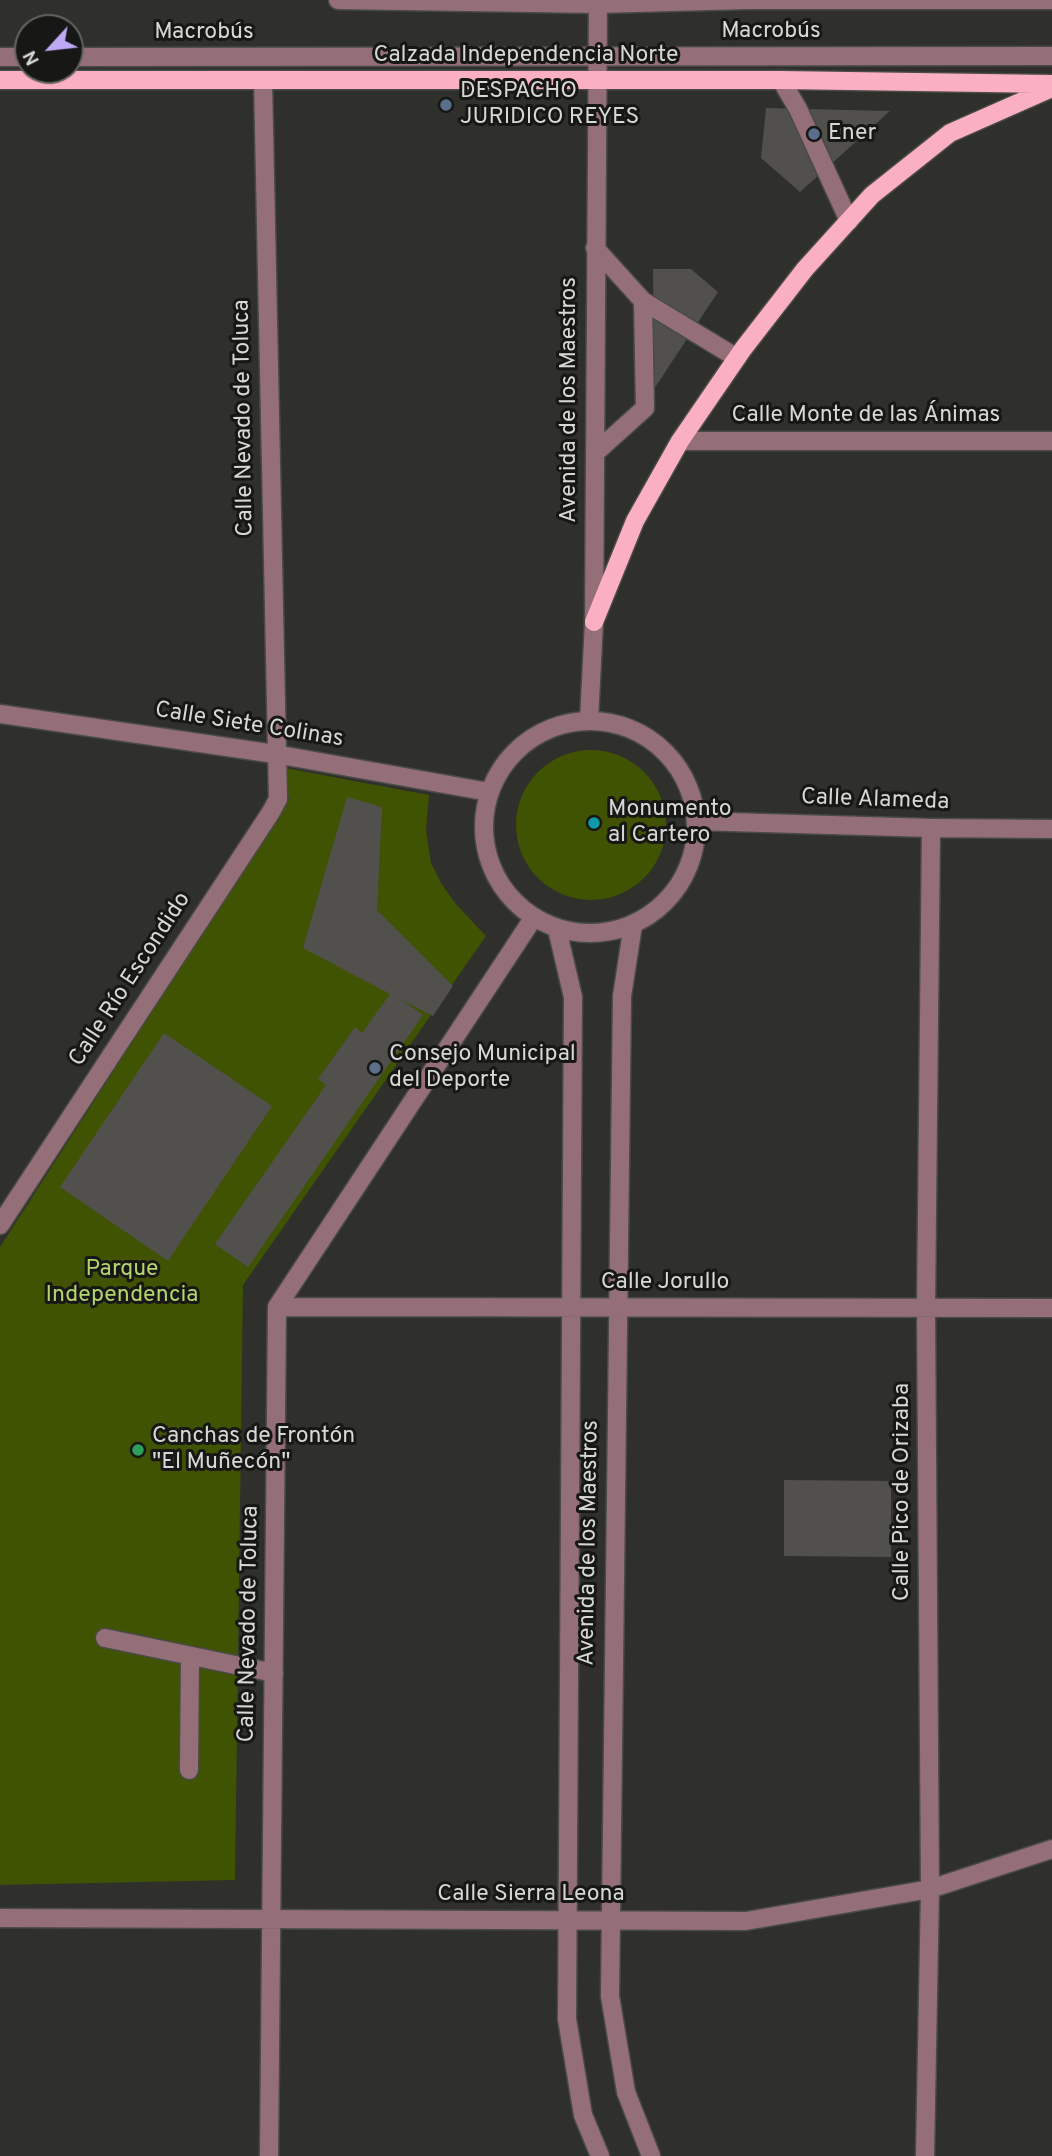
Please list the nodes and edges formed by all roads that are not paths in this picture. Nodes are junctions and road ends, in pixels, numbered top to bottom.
1 (338, 0) edge
2 (1052, 0) edge
3 (597, 2) edge
4 (1052, 56) edge
5 (84, 57) edge
6 (597, 57) junction
7 (0, 80) edge
8 (781, 80) junction
9 (263, 81) junction
10 (596, 81) junction
11 (1052, 86) edge
12 (849, 221) junction
13 (595, 247) junction
14 (643, 301) junction
15 (737, 358) junction
16 (680, 441) junction
17 (1052, 441) edge
18 (594, 453) junction
19 (594, 622) junction
20 (0, 715) edge
21 (589, 720) junction
22 (275, 754) junction
23 (489, 792) junction
24 (696, 821) junction
25 (931, 828) junction
26 (1052, 830) edge
27 (534, 917) junction
28 (633, 925) junction
29 (557, 929) junction
30 (0, 1225) edge
31 (277, 1307) junction
32 (618, 1307) junction
33 (571, 1308) junction
34 (926, 1308) junction
35 (1052, 1308) edge
36 (106, 1638) dead end
37 (190, 1656) junction
38 (274, 1673) junction
39 (189, 1770) dead end
40 (1052, 1849) edge
41 (930, 1889) junction
42 (0, 1918) edge
43 (272, 1919) junction
44 (568, 1919) junction
45 (610, 1920) junction
46 (269, 2156) edge
47 (600, 2156) edge
48 (651, 2156) edge
49 (925, 2156) edge

1 - 3 street, Macrobús
2 - 3 street, Macrobús
3 - 6 street, Avenida de los Maestros
4 - 6 street, Macrobús
5 - 6 street, Macrobús
6 - 10 street, Avenida de los Maestros
7 - 9 main road, Calzada Independencia Norte
8 - 10 main road, Calzada Independencia Norte
8 - 11 main road, Calzada Independencia Norte
8 - 12 street
9 - 10 main road, Calzada Independencia Norte
9 - 22 street, Calle Nevado de Toluca
10 - 13 street, Avenida de los Maestros
11 - 12 main road
12 - 15 main road
13 - 14 street
13 - 18 street, Avenida de los Maestros
14 - 15 street
14 - 18 street
15 - 16 main road
16 - 17 street, Calle Monte de las Ánimas
16 - 19 main road
18 - 19 street, Avenida de los Maestros
19 - 21 street, Avenida de los Maestros
20 - 22 street, Calle Siete Colinas
21 - 23 street
21 - 24 street
22 - 23 street, Calle Siete Colinas
22 - 30 street, Calle Río Escondido
23 - 27 street
24 - 25 street, Calle Alameda
24 - 28 street
25 - 26 street, Calle Alameda
25 - 34 street, Calle Pico de Orizaba
27 - 29 street
27 - 31 street
28 - 29 street
28 - 32 street, Avenida de los Maestros
29 - 33 street, Avenida de los Maestros
31 - 33 street, Calle Jorullo
31 - 38 street, Calle Nevado de Toluca
32 - 33 street, Calle Jorullo
32 - 34 street, Calle Jorullo
32 - 45 street, Avenida de los Maestros
33 - 44 street, Avenida de los Maestros
34 - 35 street, Calle Jorullo
34 - 41 street, Calle Pico de Orizaba
36 - 37 street
37 - 38 street
37 - 39 street
38 - 43 street, Calle Nevado de Toluca
40 - 41 street, Calle Sierra Leona
41 - 45 street, Calle Sierra Leona
41 - 49 street, Calle Pico de Orizaba
42 - 43 street, Calle Sierra Leona
43 - 44 street, Calle Sierra Leona
43 - 46 street, Calle Nevado de Toluca
44 - 45 street, Calle Sierra Leona
44 - 47 street, Avenida de los Maestros
45 - 48 street, Avenida de los Maestros

